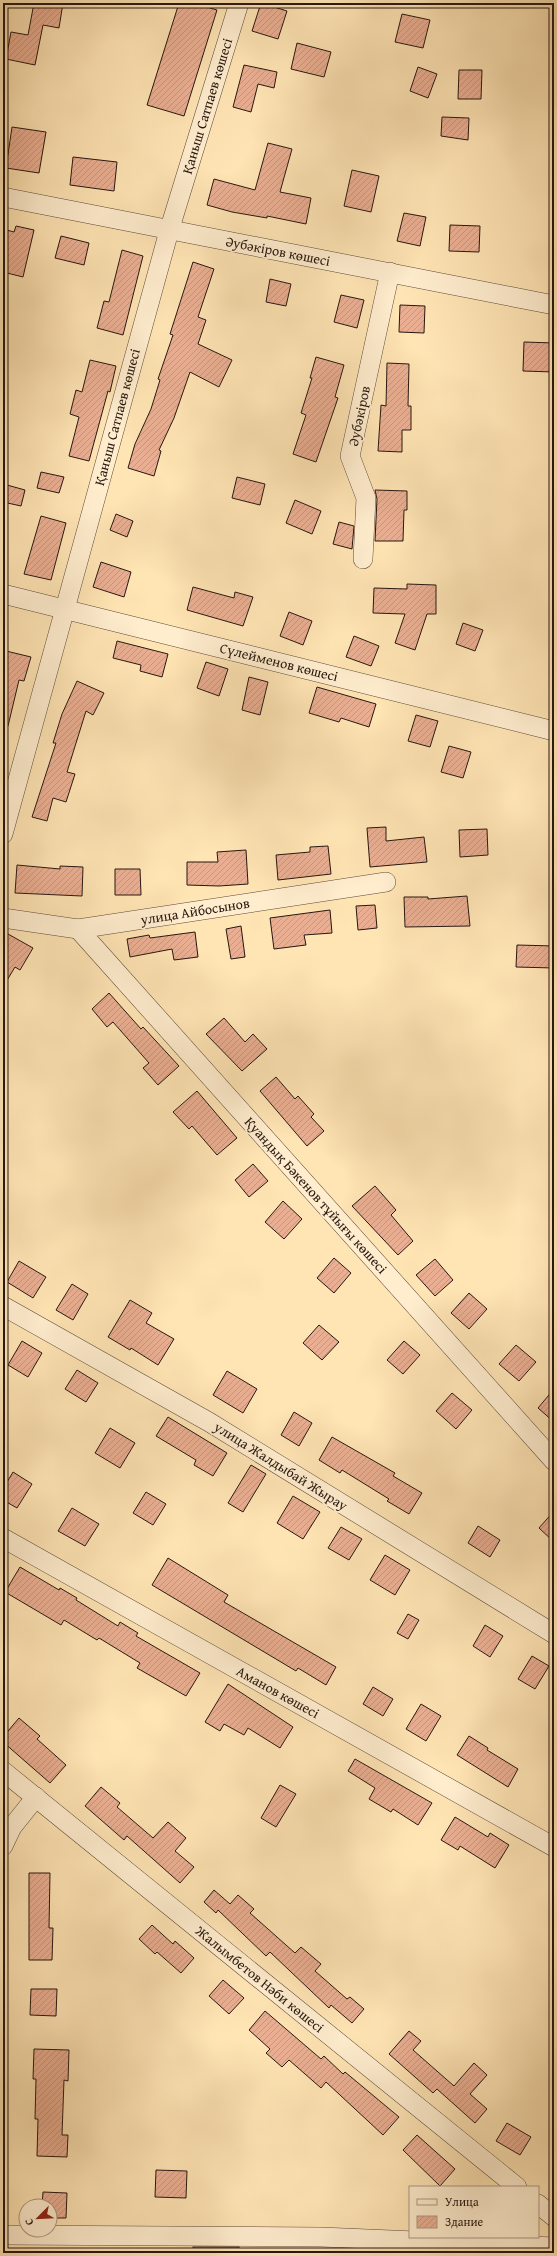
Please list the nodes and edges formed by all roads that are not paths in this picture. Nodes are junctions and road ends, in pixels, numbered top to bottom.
1 (239, 3) edge
2 (3, 197) edge
3 (169, 231) junction
4 (390, 272) junction
5 (554, 305) edge
6 (363, 559) dead end
7 (3, 594) edge
8 (65, 609) junction
9 (554, 731) edge
10 (3, 834) edge
11 (386, 882) dead end
12 (3, 918) edge
13 (78, 929) junction
14 (3, 1306) edge
15 (554, 1460) edge
16 (3, 1538) edge
17 (554, 1634) edge
18 (3, 1771) edge
19 (36, 1797) junction
20 (3, 1846) edge
21 (554, 1847) edge
22 (516, 2186) edge
23 (539, 2205) edge
24 (554, 2217) edge
25 (3, 2235) edge
26 (554, 2247) edge

1 - 3 street, Қаныш Сатпаев көшесі
2 - 3 street, Әубәкіров көшесі
3 - 4 street, Әубәкіров көшесі
3 - 8 street, Қаныш Сатпаев көшесі
4 - 5 street, Әубәкіров көшесі
4 - 6 street, Әубәкіров
7 - 8 street, Сүлейменов көшесі
8 - 9 street, Сүлейменов көшесі
8 - 10 street, Қаныш Сатпаев көшесі
11 - 13 street, улица Айбосынов
12 - 13 street, улица Айбосынов
13 - 15 street, Қуандық Бәкенов тұйығы көшесі
14 - 17 street, улица Жалдыбай Жырау
16 - 21 street, Аманов көшесі
18 - 19 street, Жалымбетов Нәби көшесі
19 - 20 street
19 - 22 street, Жалымбетов Нәби көшесі
23 - 24 street
25 - 26 street

